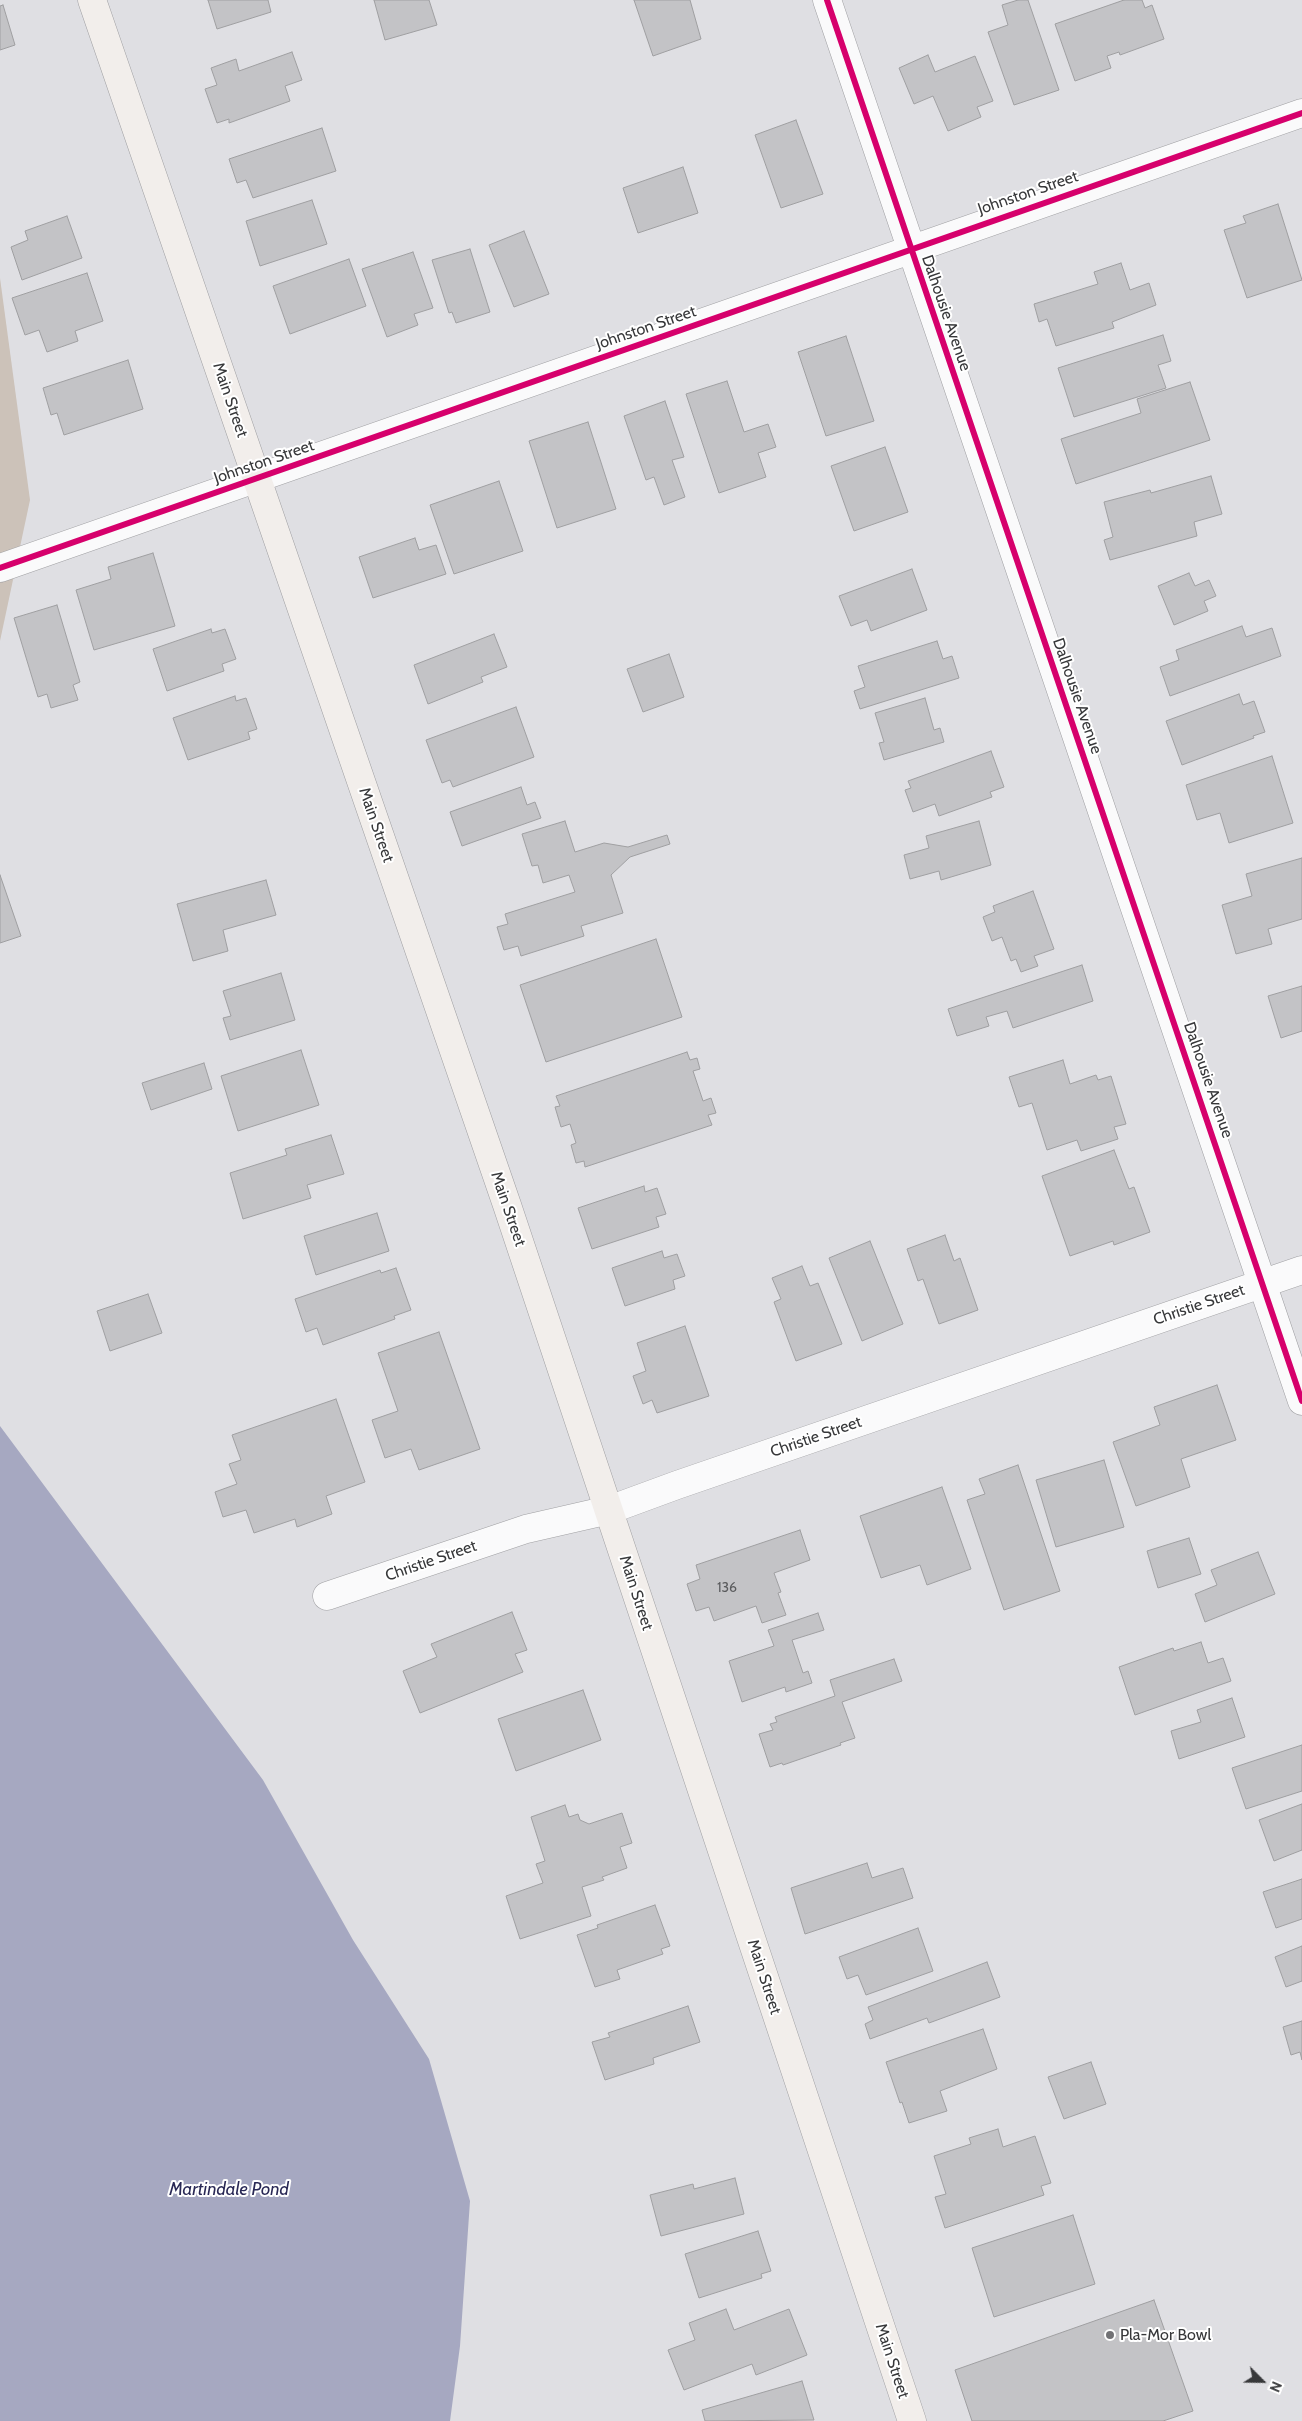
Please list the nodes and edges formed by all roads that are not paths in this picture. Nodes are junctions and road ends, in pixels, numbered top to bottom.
1 (92, 0) edge
2 (827, 0) edge
3 (1302, 113) edge
4 (910, 249) junction
5 (258, 480) junction
6 (0, 568) edge
7 (1302, 1270) edge
8 (1262, 1283) junction
9 (1302, 1401) edge
10 (609, 1510) junction
11 (327, 1596) dead end
12 (912, 2421) edge

1 - 5 main road, Main Street
2 - 4 street, Dalhousie Avenue
3 - 4 street, Johnston Street
4 - 5 street, Johnston Street
4 - 8 street, Dalhousie Avenue
5 - 6 street, Johnston Street
5 - 10 main road, Main Street
7 - 8 street, Christie Street
8 - 9 street, Dalhousie Avenue
8 - 10 street, Christie Street
10 - 11 street, Christie Street
10 - 12 main road, Main Street

